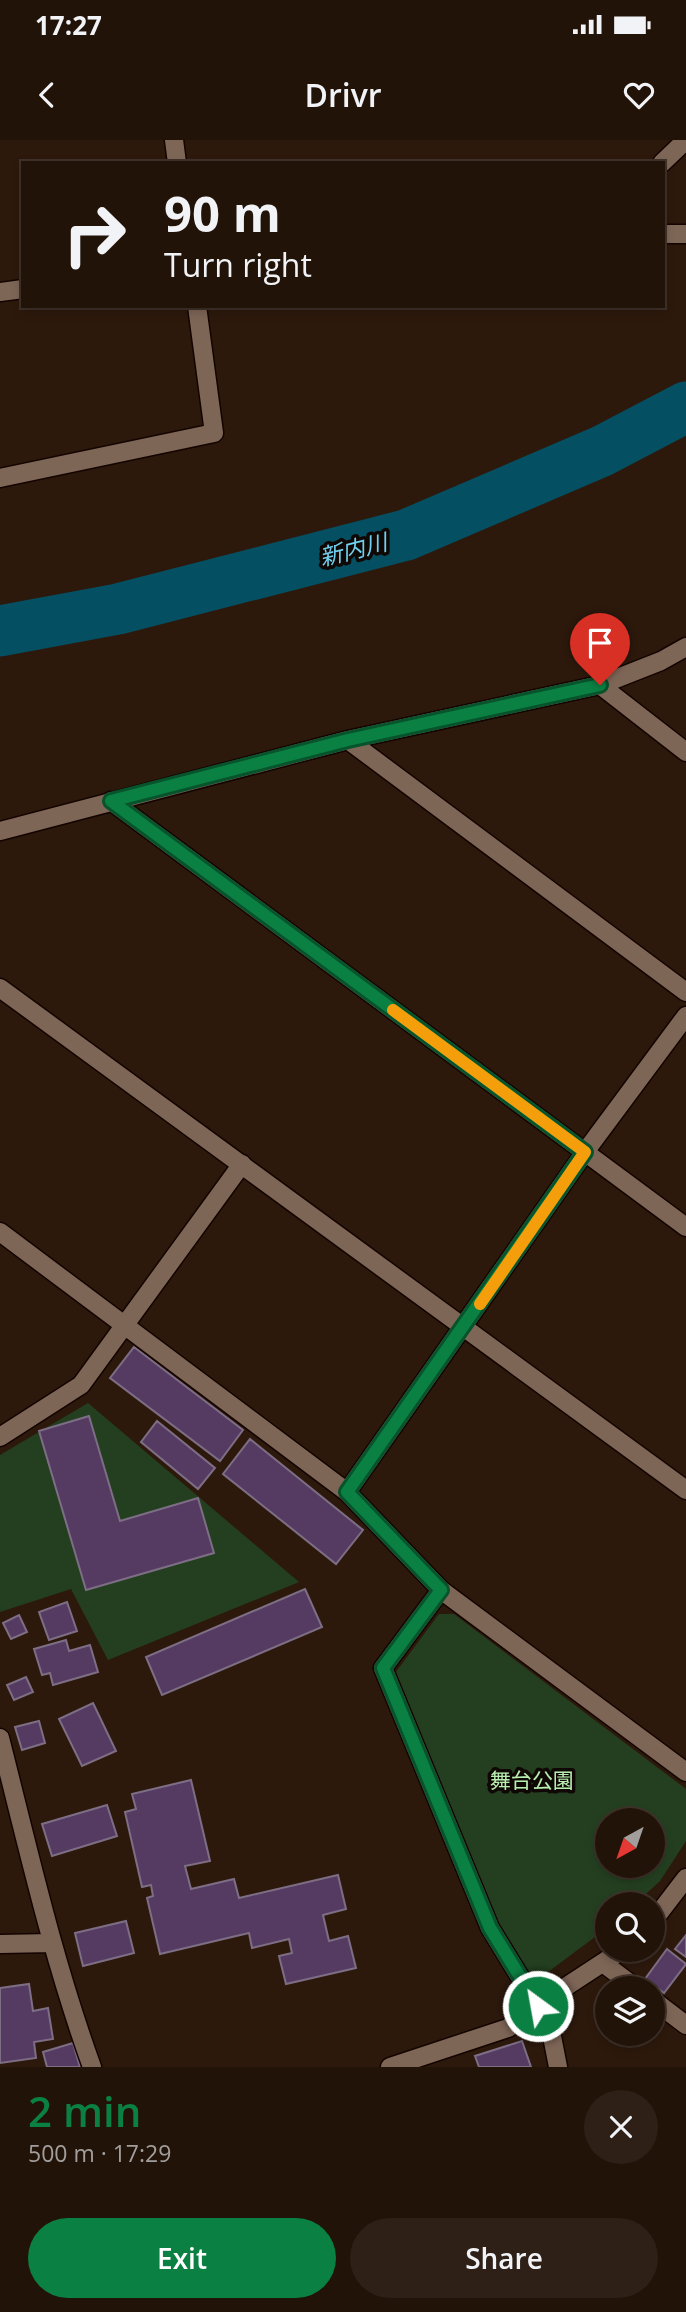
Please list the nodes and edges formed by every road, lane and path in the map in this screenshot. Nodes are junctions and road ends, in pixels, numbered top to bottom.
1 (174, 140) edge
2 (686, 140) edge
3 (177, 161) edge
4 (664, 161) edge
5 (665, 234) edge
6 (686, 234) edge
7 (21, 289) edge
8 (0, 292) edge
9 (197, 308) edge
10 (0, 478) edge
11 (686, 647) edge
12 (600, 685) junction
13 (348, 740) junction
14 (686, 752) edge
15 (111, 801) junction
16 (0, 831) edge
17 (0, 988) edge
18 (686, 992) edge
19 (686, 1016) edge
20 (585, 1152) junction
21 (242, 1164) junction
22 (686, 1227) edge
23 (0, 1232) edge
24 (124, 1324) junction
25 (464, 1327) junction
26 (0, 1437) edge
27 (686, 1490) edge
28 (347, 1492) junction
29 (441, 1590) junction
30 (0, 1738) edge
31 (686, 1772) edge
32 (686, 1878) edge
33 (665, 1905) edge
34 (52, 1943) junction
35 (0, 1944) edge
36 (603, 1963) joint
37 (620, 1976) edge
38 (538, 2006) junction
39 (665, 2009) edge
40 (686, 2025) edge
41 (92, 2067) edge
42 (390, 2067) edge
43 (558, 2067) edge

1 - 3 street
2 - 4 street
5 - 6 street
7 - 8 street
9 - 10 street
11 - 12 street
12 - 13 street
12 - 14 street
13 - 15 street
13 - 18 street
15 - 16 street
15 - 20 street
17 - 21 street
19 - 20 street
20 - 22 street
20 - 25 street
21 - 24 street
21 - 25 street
23 - 24 street
24 - 26 street
24 - 28 street
25 - 27 street
25 - 28 street
28 - 29 street
29 - 31 street
29 - 38 street
30 - 34 street
32 - 33 street
34 - 35 street
34 - 41 street
36 - 37 street
36 - 38 street
38 - 42 street
38 - 43 street
39 - 40 street

